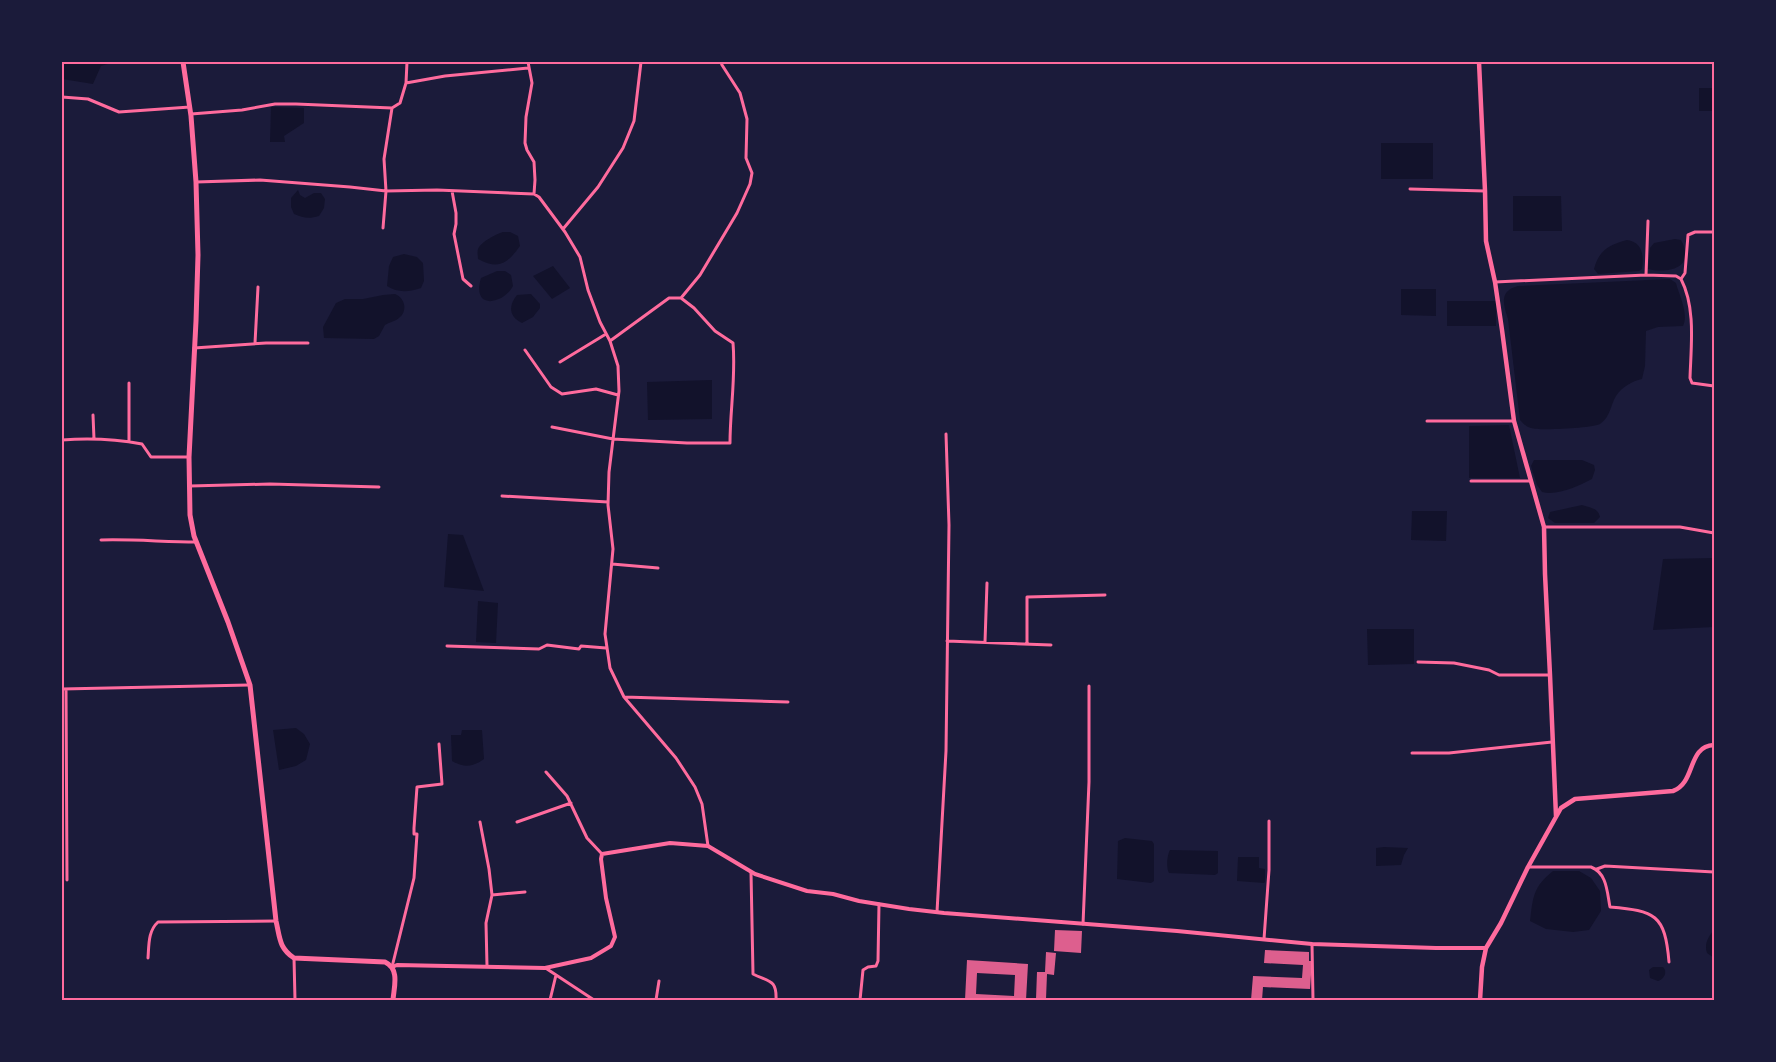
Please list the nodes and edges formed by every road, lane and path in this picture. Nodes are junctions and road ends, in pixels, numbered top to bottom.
1 (183, 62) edge
2 (406, 62) edge
3 (528, 62) edge
4 (641, 62) edge
5 (722, 62) edge
6 (1479, 62) edge
7 (528, 68) junction
8 (406, 83) junction
9 (62, 97) edge
10 (190, 107) junction
11 (392, 108) junction
12 (191, 114) junction
13 (196, 182) junction
14 (1410, 189) dead end
15 (386, 191) junction
16 (452, 191) junction
17 (1485, 191) junction
18 (534, 194) junction
19 (1648, 221) dead end
20 (383, 228) dead end
21 (563, 230) junction
22 (1714, 232) edge
23 (1646, 275) junction
24 (1681, 279) junction
25 (1495, 282) junction
26 (471, 286) dead end
27 (258, 287) dead end
28 (681, 297) junction
29 (606, 334) junction
30 (610, 341) junction
31 (308, 342) dead end
32 (255, 343) junction
33 (194, 348) junction
34 (525, 350) dead end
35 (560, 362) dead end
36 (129, 384) dead end
37 (1714, 386) edge
38 (618, 395) junction
39 (93, 415) dead end
40 (1427, 421) dead end
41 (1514, 421) junction
42 (552, 427) dead end
43 (946, 434) dead end
44 (94, 439) junction
45 (613, 439) junction
46 (62, 440) edge
47 (129, 441) junction
48 (189, 457) junction
49 (1471, 481) dead end
50 (1531, 481) junction
51 (188, 486) junction
52 (379, 487) dead end
53 (502, 496) dead end
54 (608, 502) junction
55 (1544, 526) junction
56 (1714, 533) edge
57 (101, 540) dead end
58 (196, 542) junction
59 (612, 564) junction
60 (658, 568) dead end
61 (987, 583) dead end
62 (1105, 596) dead end
63 (947, 641) junction
64 (985, 642) junction
65 (1028, 644) junction
66 (1051, 645) dead end
67 (447, 646) dead end
68 (606, 648) junction
69 (1418, 662) dead end
70 (1550, 675) junction
71 (250, 685) junction
72 (1089, 686) dead end
73 (64, 689) edge
74 (624, 698) junction
75 (788, 702) dead end
76 (1552, 742) junction
77 (439, 744) dead end
78 (1714, 745) edge
79 (1412, 753) dead end
80 (546, 772) dead end
81 (571, 803) junction
82 (1556, 816) junction
83 (1269, 821) dead end
84 (480, 822) dead end
85 (517, 822) dead end
86 (708, 846) junction
87 (602, 854) junction
88 (1528, 867) junction
89 (1596, 869) junction
90 (751, 872) junction
91 (1714, 872) edge
92 (68, 880) dead end
93 (525, 892) dead end
94 (492, 895) junction
95 (879, 904) junction
96 (937, 913) junction
97 (276, 921) junction
98 (1083, 924) junction
99 (1264, 939) junction
100 (1312, 944) junction
101 (1486, 948) junction
102 (148, 958) dead end
103 (294, 958) junction
104 (1669, 962) dead end
105 (487, 966) junction
106 (392, 967) junction
107 (545, 968) junction
108 (556, 975) junction
109 (659, 981) dead end
110 (295, 1000) edge
111 (393, 1000) edge
112 (550, 1000) edge
113 (594, 1000) edge
114 (656, 1000) edge
115 (776, 1000) edge
116 (860, 1000) edge
117 (1313, 1000) edge
118 (1480, 1000) edge

1 - 10 main road
2 - 8 street
3 - 7 street
4 - 21 street
5 - 28 street
6 - 17 main road
7 - 8 street
7 - 18 street
8 - 11 street
9 - 10 street
10 - 12 main road
11 - 12 street
11 - 15 street
12 - 13 main road
13 - 15 street
13 - 33 main road
14 - 17 street
15 - 16 street
15 - 20 street
16 - 18 street
16 - 26 street
17 - 25 main road
18 - 21 street
19 - 23 street
21 - 29 street
22 - 24 street
23 - 24 street
23 - 25 street
24 - 37 street
25 - 41 main road
27 - 32 street
28 - 30 street
28 - 45 street
29 - 30 street
29 - 35 street
30 - 38 street
31 - 32 street
32 - 33 street
33 - 48 main road
34 - 38 street
36 - 47 street
38 - 45 street
39 - 44 street
40 - 41 street
41 - 50 main road
42 - 45 street
43 - 63 street
44 - 46 street
44 - 47 street
45 - 54 street
47 - 48 street
48 - 51 main road
49 - 50 street
50 - 55 main road
51 - 52 street
51 - 58 main road
53 - 54 street
54 - 59 street
55 - 56 street
55 - 70 main road
57 - 58 street
58 - 71 main road
59 - 60 street
59 - 68 street
61 - 64 street
62 - 65 street
63 - 64 street
63 - 96 street
64 - 65 street
65 - 66 street
67 - 68 street
68 - 74 street
69 - 70 street
70 - 76 main road
71 - 73 street
71 - 97 main road
72 - 98 street
73 - 92 street
74 - 75 street
74 - 86 street
76 - 79 street
76 - 82 main road
77 - 106 street
78 - 82 main road
80 - 81 street
81 - 85 street
81 - 87 street
82 - 88 main road
83 - 99 street
84 - 94 street
86 - 87 street
86 - 90 street
87 - 107 street
88 - 89 street
88 - 101 main road
89 - 91 street
89 - 104 street
90 - 95 street
90 - 115 street
93 - 94 street
94 - 105 street
95 - 96 street
95 - 116 street
96 - 98 street
97 - 102 street
97 - 103 main road
98 - 99 street
99 - 100 street
100 - 101 street
100 - 117 street
101 - 118 main road
103 - 106 main road
103 - 110 street
105 - 106 street
105 - 107 street
106 - 111 main road
107 - 108 street
108 - 112 street
108 - 113 street
109 - 114 street

